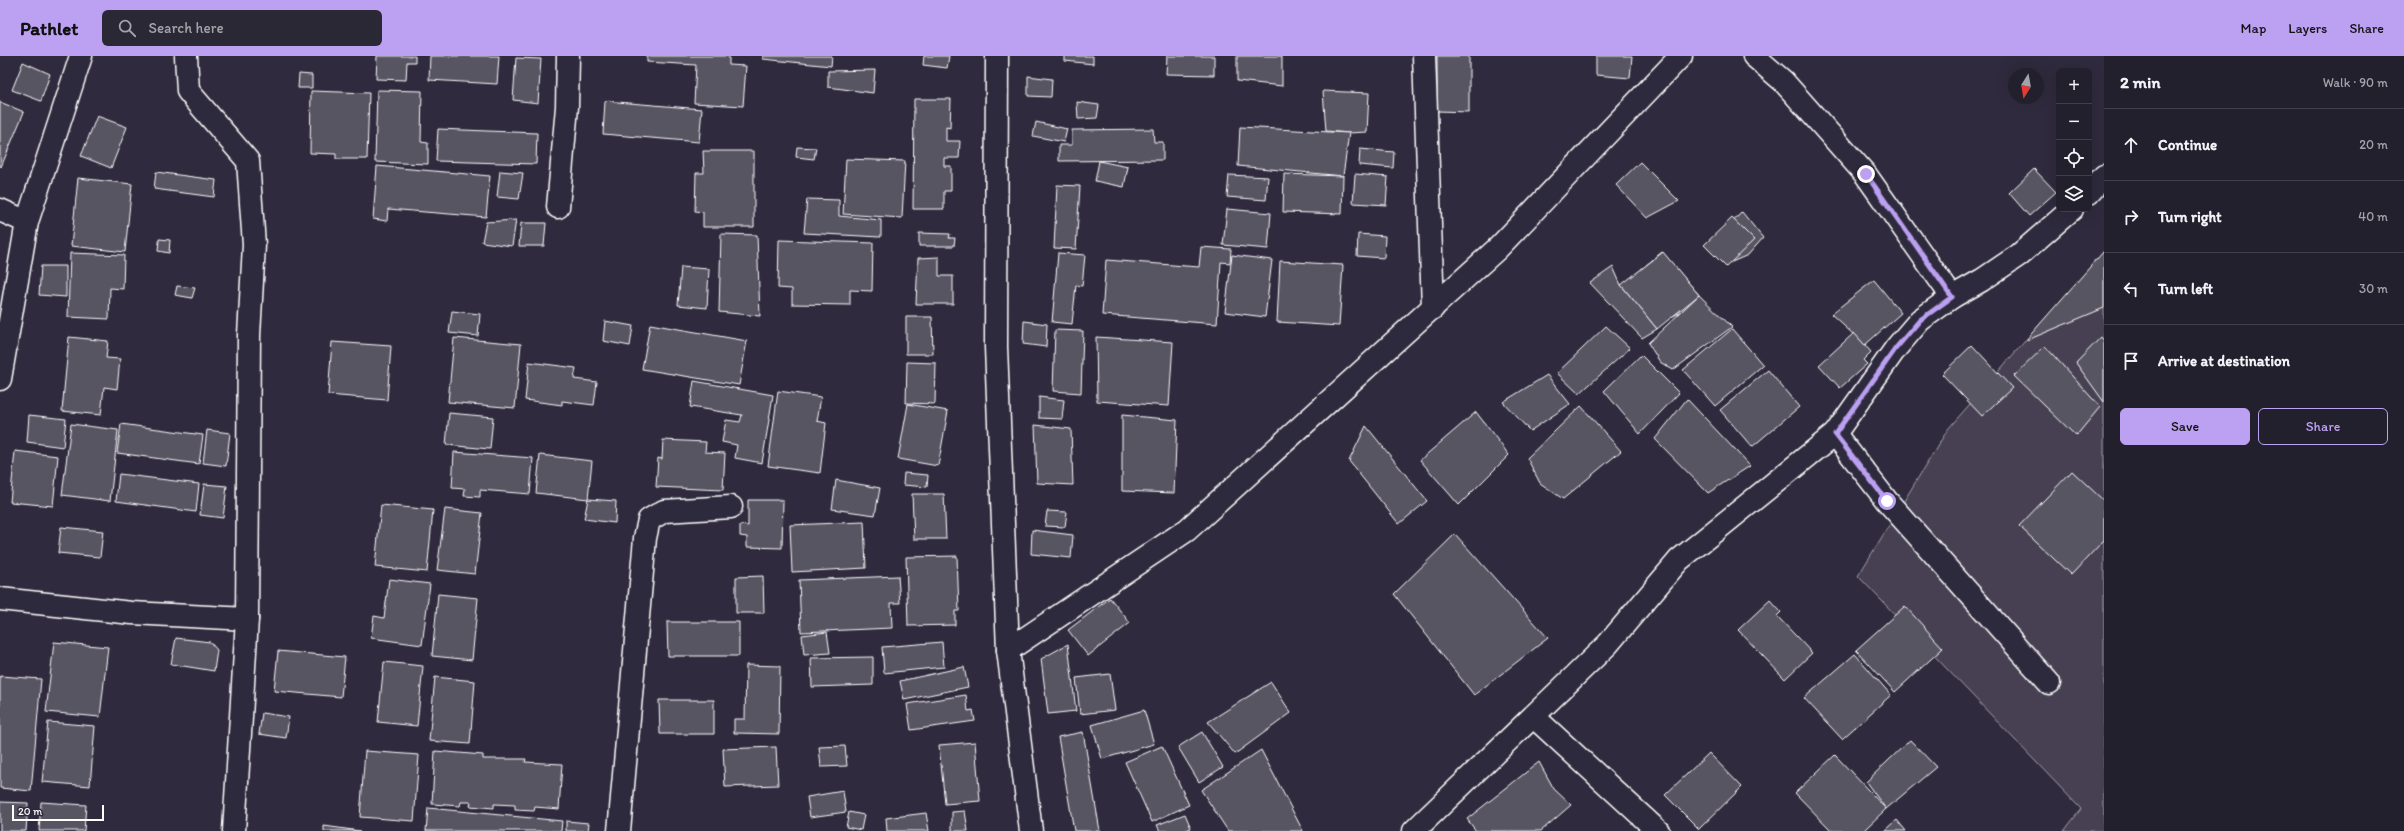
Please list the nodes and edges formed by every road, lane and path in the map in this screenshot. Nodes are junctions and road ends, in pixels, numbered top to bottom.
1 (81, 56) edge
2 (186, 56) edge
3 (568, 56) edge
4 (997, 56) edge
5 (1424, 56) edge
6 (1681, 56) edge
7 (1754, 56) edge
8 (2104, 176) edge
9 (2092, 189) edge
10 (558, 207) dead end
11 (0, 210) edge
12 (2069, 212) edge
13 (27, 222) junction
14 (1952, 297) junction
15 (1433, 308) junction
16 (0, 379) edge
17 (1835, 434) junction
18 (731, 507) dead end
19 (0, 599) edge
20 (247, 619) junction
21 (1008, 650) junction
22 (2049, 683) dead end
23 (1534, 717) junction
24 (234, 831) edge
25 (620, 831) edge
26 (1031, 831) edge
27 (1414, 831) edge
28 (1658, 831) edge

1 - 13 street
2 - 20 street
3 - 10 street
4 - 21 street
5 - 15 street
6 - 15 street
7 - 14 street
8 - 9 street
11 - 13 street
12 - 14 street
13 - 16 street
14 - 17 street
15 - 21 street
17 - 22 street
17 - 23 street
18 - 25 street
19 - 20 street
20 - 24 street
21 - 26 street
23 - 27 street
23 - 28 street

